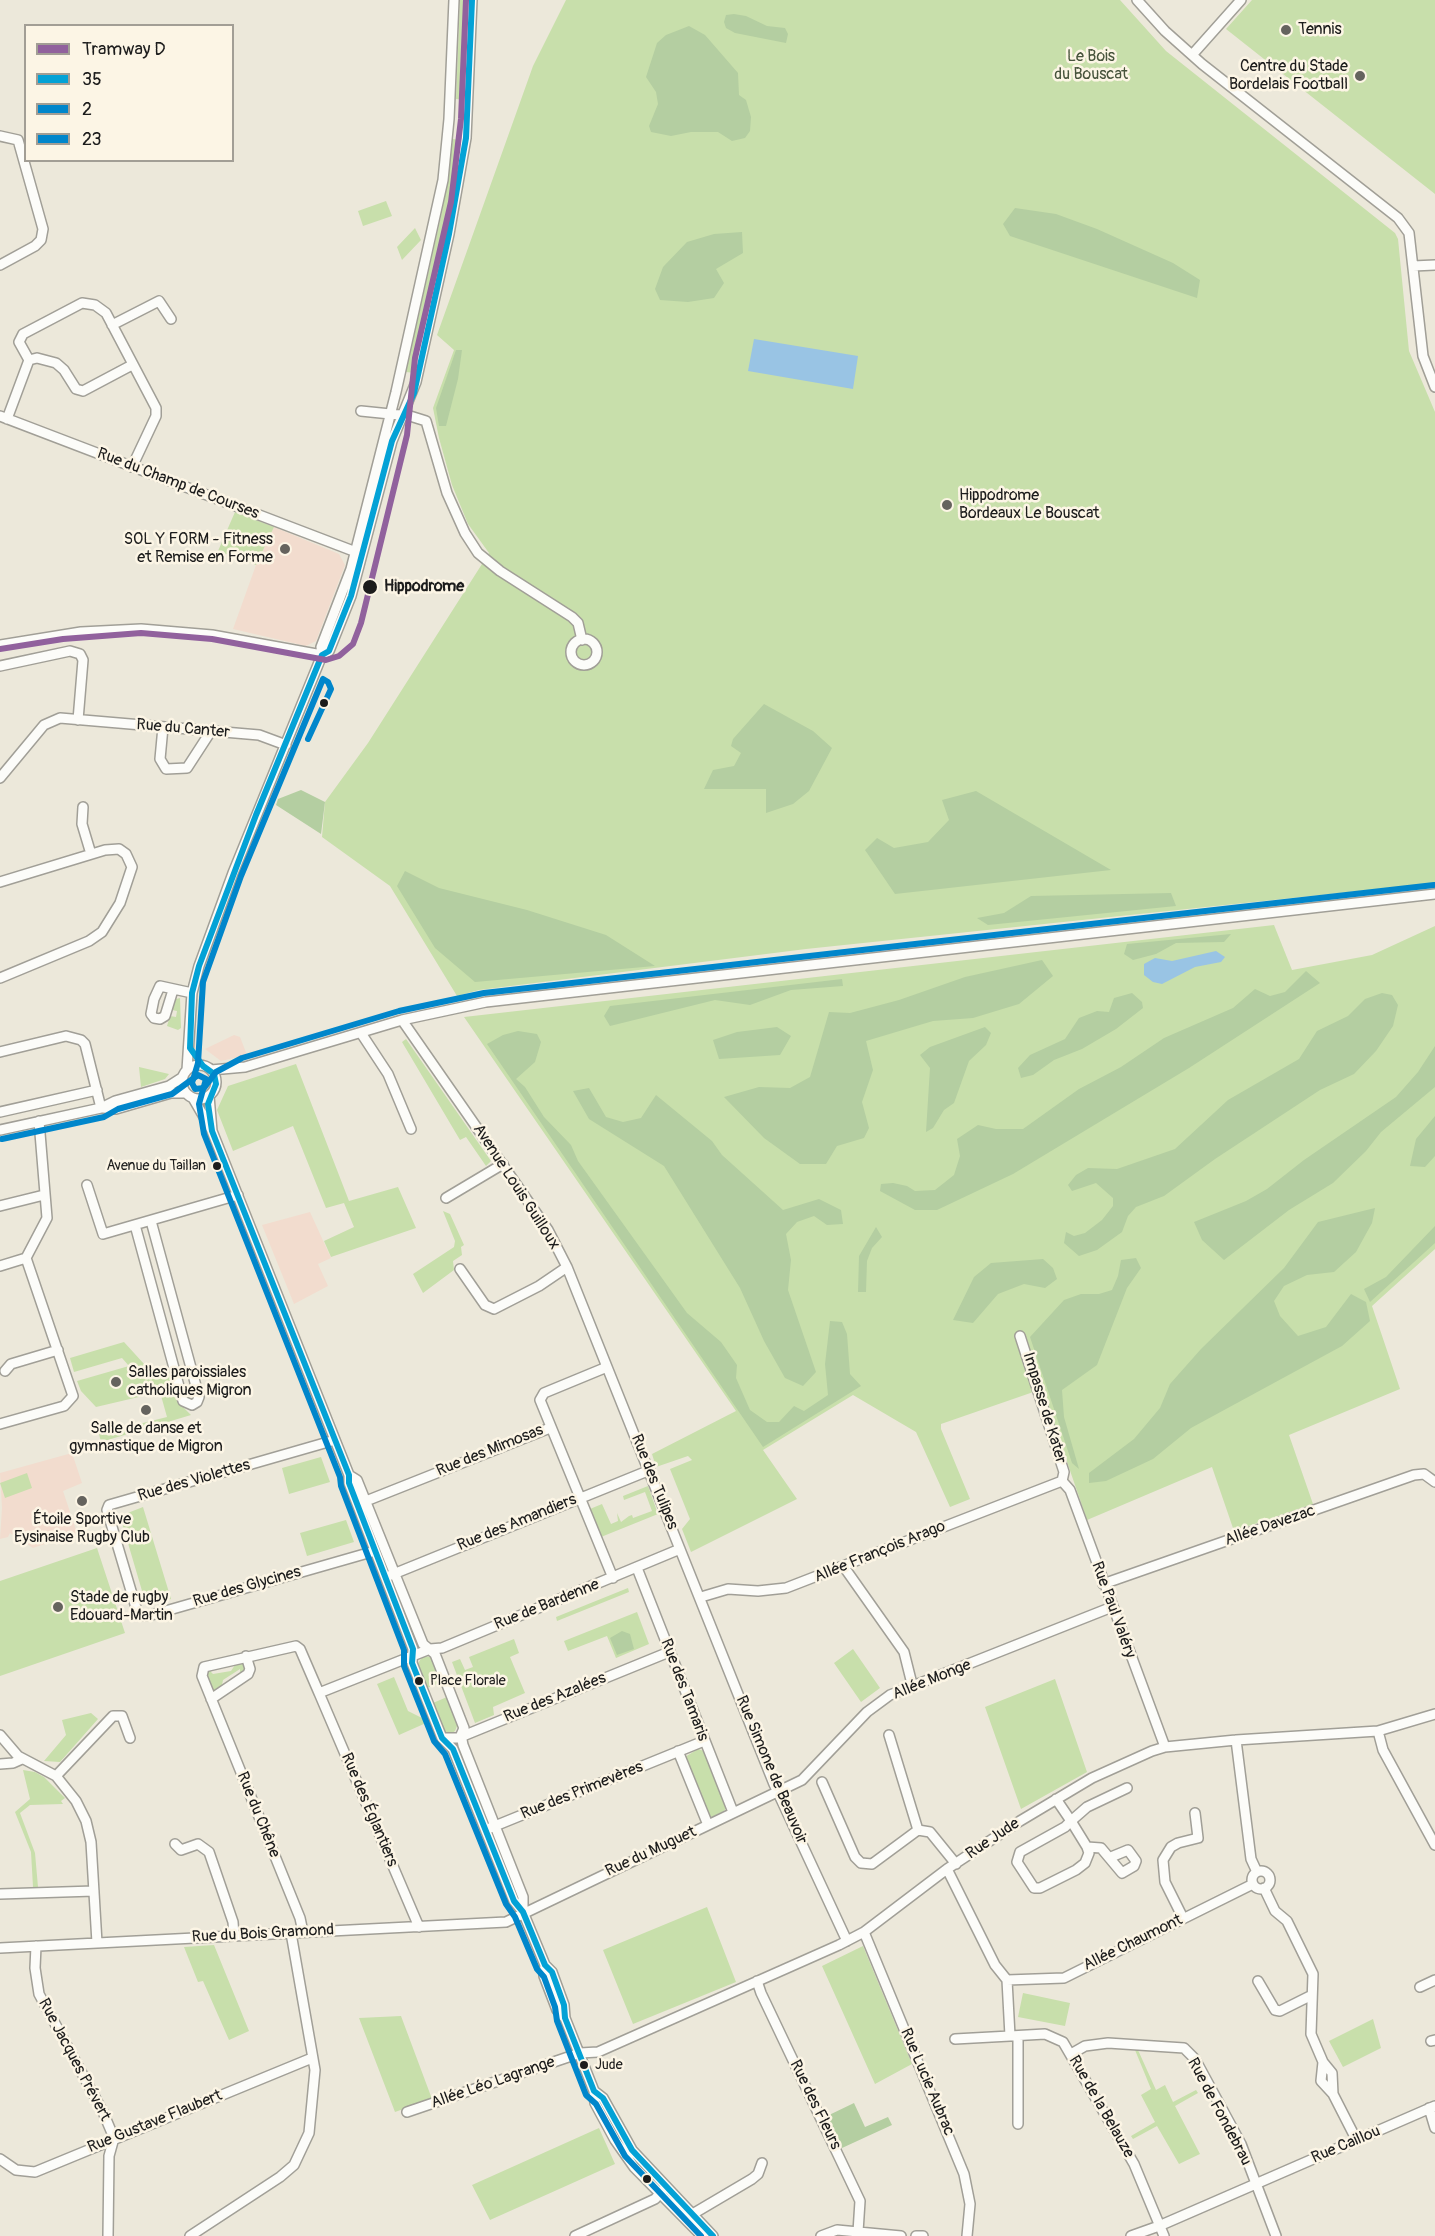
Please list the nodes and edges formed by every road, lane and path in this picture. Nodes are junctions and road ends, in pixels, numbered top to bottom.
1 (454, 0) edge
2 (472, 0) edge
3 (1137, 0) edge
4 (1240, 0) edge
5 (1192, 55) junction
6 (468, 118) junction
7 (449, 119) junction
8 (0, 135) edge
9 (24, 161) edge
10 (24, 162) edge
11 (0, 265) edge
12 (1435, 265) edge
13 (1413, 266) junction
14 (171, 319) dead end
15 (112, 326) junction
16 (29, 360) junction
17 (132, 365) junction
18 (1432, 375) edge
19 (1435, 387) edge
20 (361, 411) dead end
21 (390, 414) junction
22 (403, 415) junction
23 (4, 418) edge
24 (132, 467) junction
25 (366, 544) junction
26 (356, 552) junction
27 (355, 584) junction
28 (582, 639) dead end
29 (0, 645) edge
30 (322, 655) junction
31 (0, 666) edge
32 (78, 720) junction
33 (163, 727) junction
34 (211, 731) junction
35 (286, 745) junction
36 (0, 778) edge
37 (83, 807) dead end
38 (91, 854) junction
39 (0, 882) edge
40 (1435, 894) edge
41 (0, 978) edge
42 (173, 990) dead end
43 (192, 993) junction
44 (402, 1020) junction
45 (361, 1033) junction
46 (190, 1048) junction
47 (0, 1052) edge
48 (245, 1067) junction
49 (207, 1068) junction
50 (185, 1074) junction
51 (216, 1084) junction
52 (97, 1090) junction
53 (189, 1096) junction
54 (209, 1096) junction
55 (100, 1108) junction
56 (0, 1112) edge
57 (39, 1121) junction
58 (411, 1129) dead end
59 (0, 1130) edge
60 (212, 1131) junction
61 (503, 1164) junction
62 (87, 1185) dead end
63 (44, 1195) junction
64 (238, 1195) junction
65 (446, 1198) dead end
66 (0, 1206) edge
67 (151, 1221) junction
68 (135, 1225) junction
69 (26, 1258) junction
70 (0, 1266) edge
71 (567, 1267) junction
72 (460, 1269) dead end
73 (1020, 1336) dead end
74 (58, 1350) junction
75 (607, 1367) junction
76 (5, 1371) dead end
77 (0, 1424) edge
78 (550, 1428) junction
79 (335, 1440) junction
80 (650, 1470) junction
81 (349, 1475) junction
82 (1058, 1482) junction
83 (1435, 1482) edge
84 (580, 1497) junction
85 (366, 1501) junction
86 (680, 1550) junction
87 (375, 1551) junction
88 (122, 1562) joint
89 (844, 1567) junction
90 (636, 1568) junction
91 (395, 1573) junction
92 (385, 1578) junction
93 (613, 1578) junction
94 (1103, 1584) junction
95 (701, 1597) junction
96 (1112, 1607) junction
97 (429, 1649) junction
98 (669, 1652) junction
99 (246, 1656) junction
100 (412, 1656) junction
101 (913, 1688) junction
102 (319, 1693) junction
103 (211, 1699) junction
104 (1435, 1714) edge
105 (1378, 1731) junction
106 (0, 1735) edge
107 (461, 1735) junction
108 (889, 1735) dead end
109 (130, 1738) dead end
110 (442, 1738) junction
111 (1236, 1740) junction
112 (704, 1741) junction
113 (1165, 1747) junction
114 (678, 1751) junction
115 (22, 1759) junction
116 (0, 1764) edge
117 (56, 1776) junction
118 (822, 1782) dead end
119 (1127, 1788) dead end
120 (778, 1793) junction
121 (1056, 1799) junction
122 (732, 1812) junction
123 (1195, 1813) dead end
124 (1071, 1821) junction
125 (708, 1826) junction
126 (490, 1828) junction
127 (918, 1830) junction
128 (176, 1844) dead end
129 (1435, 1845) edge
130 (1087, 1847) junction
131 (1112, 1857) dead end
132 (956, 1864) junction
133 (947, 1869) junction
134 (1257, 1872) junction
135 (1253, 1884) junction
136 (1264, 1888) junction
137 (94, 1891) junction
138 (1, 1892) edge
139 (524, 1912) junction
140 (1184, 1918) junction
141 (419, 1927) junction
142 (303, 1932) junction
143 (864, 1932) junction
144 (291, 1933) junction
145 (234, 1935) junction
146 (847, 1941) junction
147 (97, 1943) junction
148 (36, 1946) junction
149 (0, 1948) edge
150 (1007, 1980) junction
151 (1258, 1980) dead end
152 (1435, 1980) edge
153 (757, 1981) junction
154 (1420, 1987) dead end
155 (1312, 1995) junction
156 (1014, 2036) junction
157 (955, 2039) dead end
158 (580, 2053) junction
159 (1071, 2054) junction
160 (312, 2058) junction
161 (1432, 2107) edge
162 (407, 2112) dead end
163 (1018, 2124) dead end
164 (1435, 2128) edge
165 (114, 2138) junction
166 (1357, 2141) junction
167 (0, 2158) edge
168 (762, 2163) dead end
169 (1256, 2184) junction
170 (663, 2189) junction
171 (690, 2215) junction
172 (1159, 2226) junction
173 (858, 2232) junction
174 (108, 2236) edge
175 (190, 2236) edge
176 (575, 2236) edge
177 (702, 2236) edge
178 (713, 2236) edge
179 (821, 2236) edge
180 (901, 2236) edge
181 (916, 2236) edge
182 (923, 2236) edge
183 (967, 2236) edge
184 (1131, 2236) edge
185 (1164, 2236) edge
186 (1276, 2236) edge

1 - 7 street
2 - 6 street
3 - 5 street
4 - 5 street
5 - 13 street
6 - 7 street
6 - 22 street
7 - 21 street
8 - 9 street
10 - 11 street
12 - 13 street
13 - 18 street
14 - 15 street
15 - 16 street
15 - 17 street
16 - 17 street
16 - 23 street
17 - 24 street
18 - 19 street
20 - 21 street
21 - 22 street
21 - 26 street
22 - 25 street
22 - 28 street
23 - 24 street, Rue du Champ de Courses
24 - 26 street, Rue du Champ de Courses
25 - 26 street
25 - 27 street
26 - 27 street
26 - 30 street
27 - 30 street
29 - 30 street
30 - 35 street
31 - 32 street
32 - 33 street, Rue du Canter
32 - 36 street, Rue du Canter
33 - 34 street, Rue du Canter
33 - 34 street
34 - 35 street, Rue du Canter
35 - 43 street
37 - 38 street
38 - 39 street
38 - 41 street
40 - 44 street
42 - 43 street
43 - 46 street
44 - 45 street
44 - 61 street, Avenue Louis Guilloux
45 - 48 street
45 - 58 street
46 - 49 street
46 - 50 street
47 - 52 street
48 - 49 street
48 - 51 street
49 - 50 street
49 - 51 street
50 - 53 street
50 - 55 street
51 - 54 street
52 - 55 street
52 - 56 street
53 - 54 street
53 - 55 street
53 - 60 street
54 - 60 street
55 - 57 street
57 - 59 street
57 - 63 street
60 - 64 street
61 - 65 street
61 - 71 street, Avenue Louis Guilloux
62 - 68 street
63 - 66 street
63 - 69 street
64 - 67 street
64 - 79 street
67 - 68 street
67 - 68 street
69 - 70 street
69 - 74 street
71 - 72 street
71 - 75 street, Avenue Louis Guilloux
73 - 82 street, Impasse de Kater
74 - 76 street
74 - 77 street
75 - 78 street, Rue des Mimosas
75 - 80 street, Rue des Tulipes
78 - 84 street
78 - 85 street, Rue des Mimosas
79 - 81 street
79 - 88 street, Rue des Violettes
80 - 84 street, Rue des Amandiers
80 - 86 street, Rue des Tulipes
81 - 85 street
81 - 87 street
82 - 89 street, Allée François Arago
82 - 94 street, Rue Paul Valéry
83 - 94 street, Allée Davezac
84 - 91 street, Rue des Amandiers
84 - 93 street
85 - 91 street
86 - 90 street, Rue de Bardenne
86 - 95 street, Rue des Tulipes
87 - 88 street, Rue des Glycines
87 - 92 street
89 - 95 street, Allée François Arago
89 - 101 street
90 - 93 street, Rue de Bardenne
90 - 98 street, Rue des Tamaris
91 - 92 street, Rue des Amandiers
91 - 97 street
92 - 100 street
93 - 97 street, Rue de Bardenne
94 - 96 street, Rue Paul Valéry
95 - 120 street, Rue Simone de Beauvoir
96 - 101 street, Allée Monge
96 - 113 street, Rue Paul Valéry
97 - 100 street, Rue de Bardenne
97 - 107 street
98 - 107 street, Rue des Azalées
98 - 112 street, Rue des Tamaris
99 - 102 street, Rue des Églantiers
99 - 103 street
99 - 103 street, Rue du Chêne
100 - 102 street, Rue de Bardenne
100 - 110 street
101 - 120 street, Allée Monge
102 - 141 street, Rue des Églantiers
103 - 142 street, Rue du Chêne
104 - 105 street, Rue Jude
105 - 111 street, Rue Jude
105 - 129 street
106 - 115 street
107 - 110 street, Rue des Azalées
107 - 126 street
108 - 127 street
109 - 117 street
110 - 126 street
111 - 113 street, Rue Jude
111 - 134 street
112 - 114 street, Rue des Primevères
112 - 122 street, Rue des Tamaris
113 - 121 street, Rue Jude
114 - 125 street
114 - 126 street, Rue des Primevères
115 - 116 street
115 - 117 street
117 - 137 street
118 - 127 street
119 - 124 street
120 - 122 street, Rue du Muguet
120 - 146 street, Rue Simone de Beauvoir
121 - 124 street
121 - 132 street, Rue Jude
122 - 125 street, Rue du Muguet
123 - 140 street
124 - 130 street
124 - 130 street
125 - 139 street, Rue du Muguet
126 - 139 street
127 - 132 street
128 - 145 street
130 - 131 street
132 - 133 street, Rue Jude
133 - 143 street, Rue Jude
133 - 150 street
134 - 135 street
134 - 136 street
135 - 136 street
135 - 140 street, Allée Chaumont
136 - 155 street
137 - 138 street
137 - 147 street
139 - 141 street, Rue du Bois Gramond
139 - 158 street
140 - 150 street, Allée Chaumont
141 - 142 street, Rue du Bois Gramond
142 - 144 street, Rue du Bois Gramond
143 - 146 street, Rue Jude
143 - 183 street, Rue Lucie Aubrac
144 - 145 street, Rue du Bois Gramond
144 - 160 street
145 - 147 street, Rue du Bois Gramond
146 - 153 street, Rue Jude
147 - 148 street, Rue du Bois Gramond
148 - 149 street, Rue du Bois Gramond
148 - 165 street, Rue Jacques Prévert
150 - 156 street
151 - 155 street
152 - 154 street
153 - 158 street, Rue Jude
153 - 173 street, Rue des Fleurs
155 - 166 street
156 - 157 street, Rue de la Belauze
156 - 159 street, Rue de la Belauze
156 - 163 street
158 - 162 street, Allée Léo Lagrange
158 - 170 street
159 - 169 street, Rue de Fondebrau
159 - 172 street, Rue de la Belauze
160 - 165 street, Rue Gustave Flaubert
160 - 175 street
161 - 164 street
161 - 166 street, Rue Caillou
165 - 167 street, Rue Gustave Flaubert
165 - 174 street
166 - 169 street, Rue Caillou
168 - 171 street
169 - 172 street, Rue Caillou
169 - 186 street, Rue de Fondebrau
170 - 171 street
170 - 176 street
171 - 177 street
171 - 178 street
172 - 184 street, Rue Caillou
172 - 185 street, Rue de la Belauze
173 - 179 street
173 - 180 street
181 - 182 street

